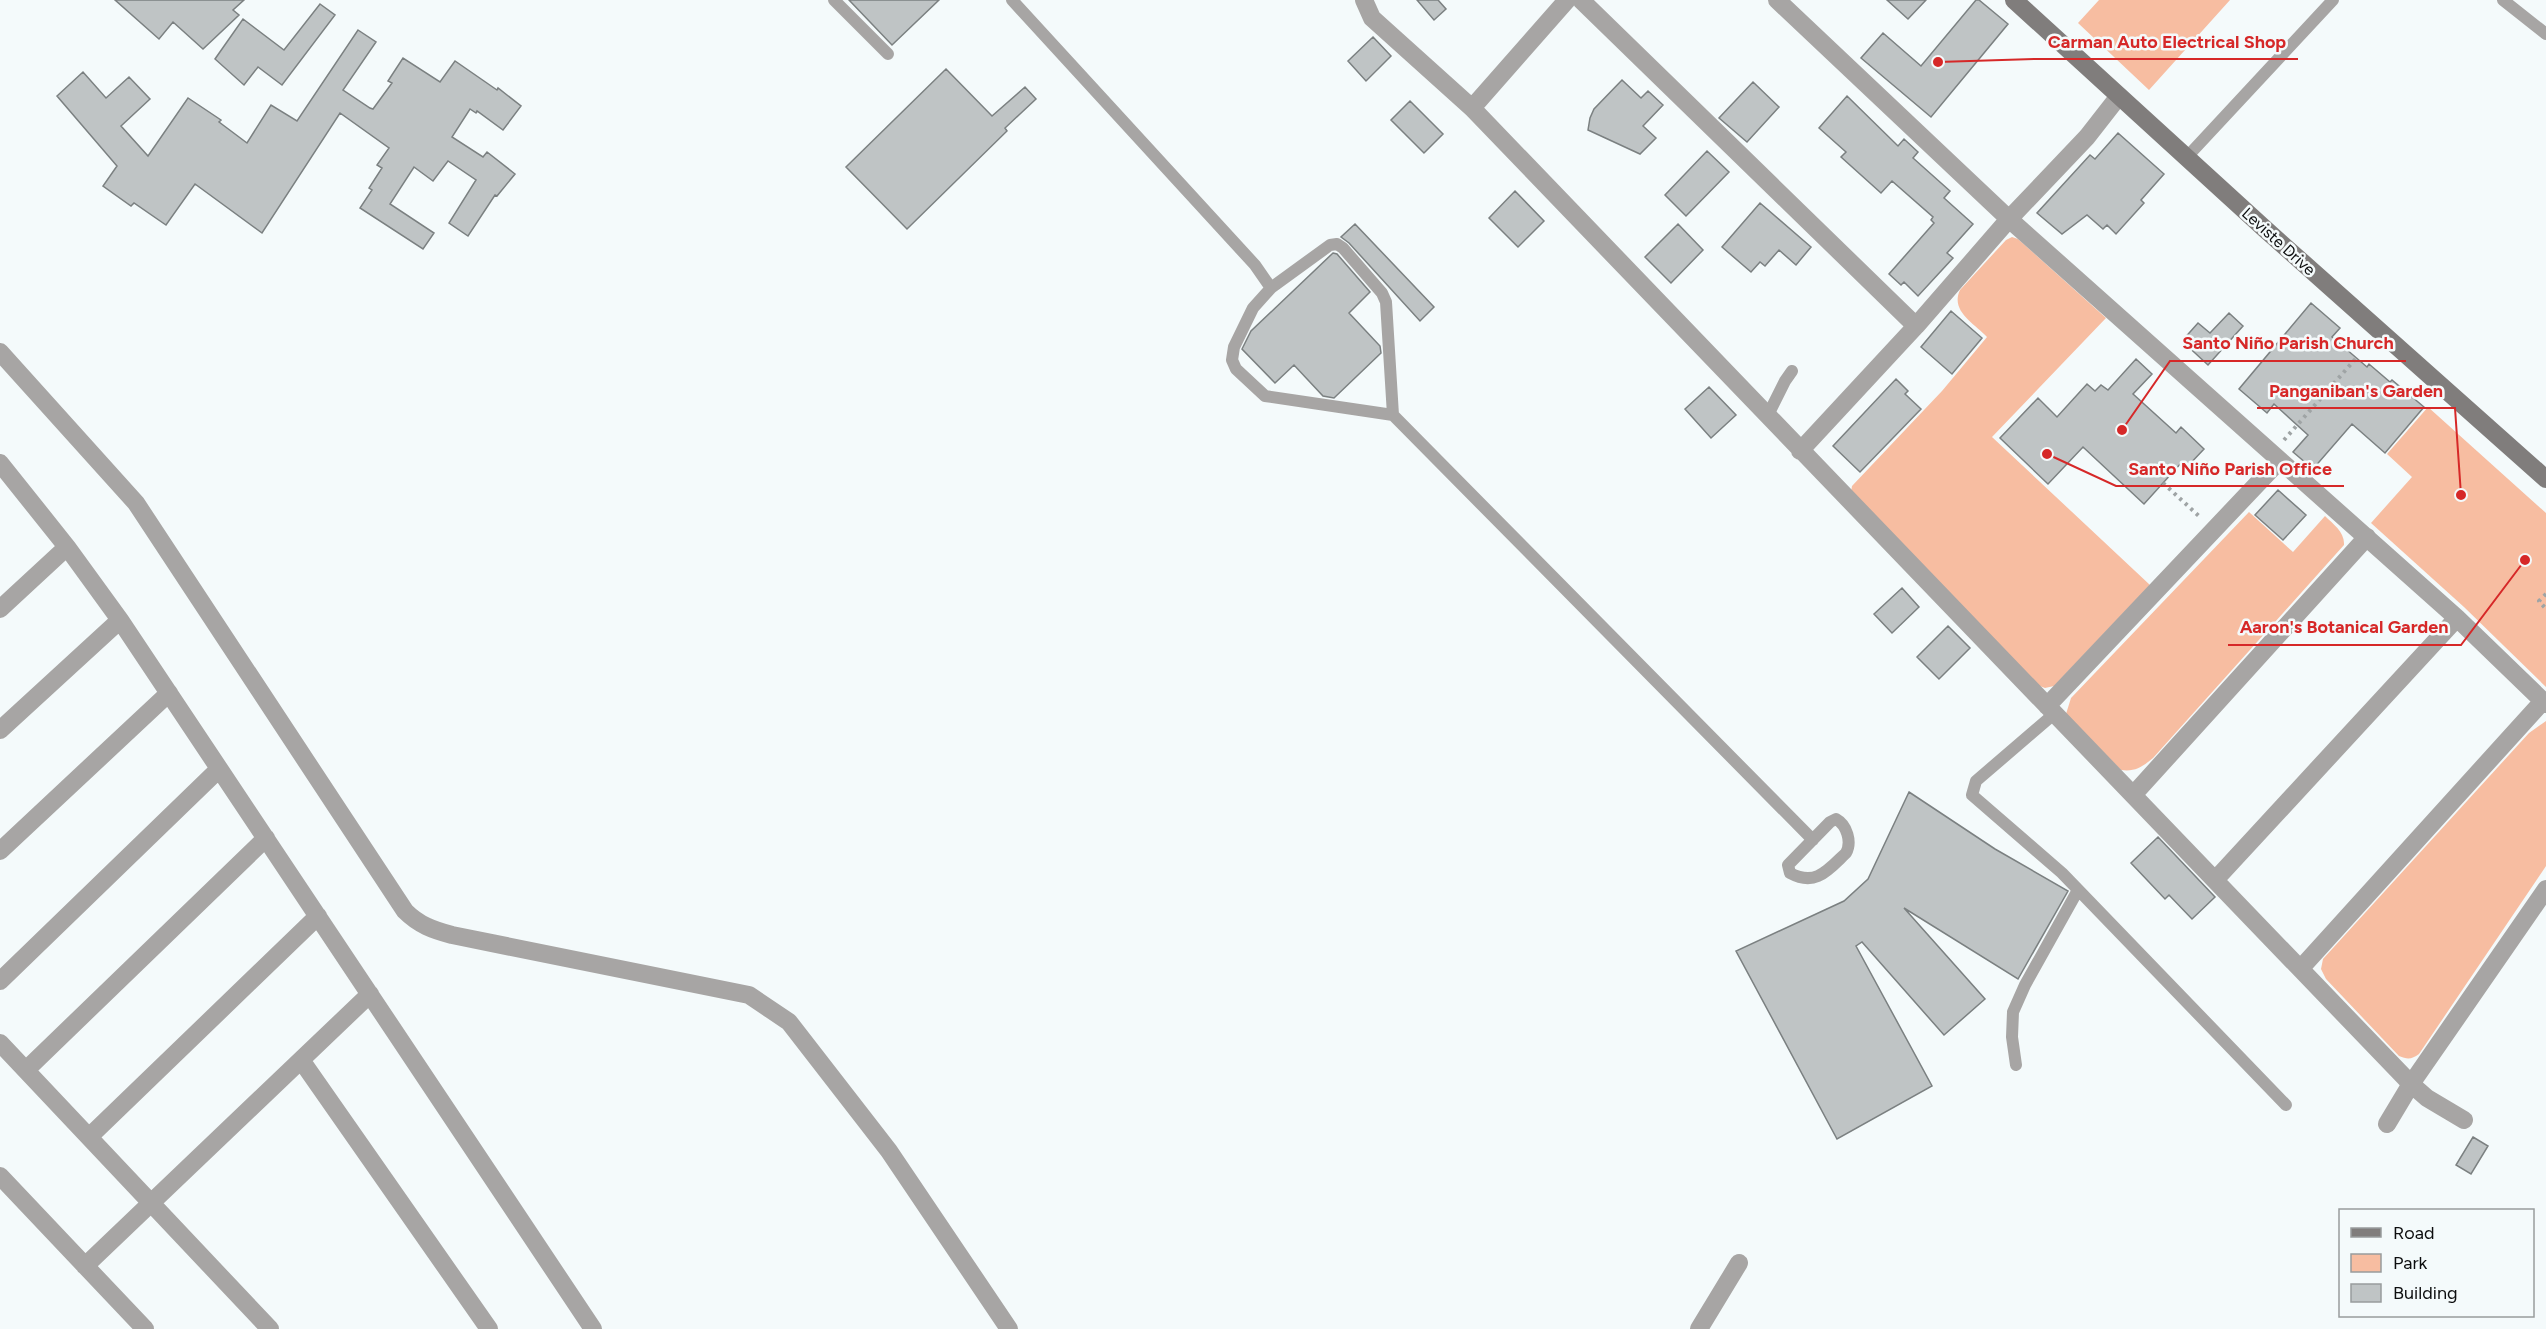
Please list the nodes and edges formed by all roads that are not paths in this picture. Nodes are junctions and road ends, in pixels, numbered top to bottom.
1 (834, 0) edge
2 (1012, 0) edge
3 (1364, 0) edge
4 (1567, 0) edge
5 (1581, 0) edge
6 (1777, 0) edge
7 (2014, 0) edge
8 (2333, 0) edge
9 (2503, 0) edge
10 (2546, 34) edge
11 (888, 54) dead end
12 (2119, 96) junction
13 (1472, 108) junction
14 (2186, 158) junction
15 (2010, 219) junction
16 (1271, 288) junction
17 (1916, 326) junction
18 (0, 352) edge
19 (1792, 370) dead end
20 (1394, 415) junction
21 (1767, 417) junction
22 (1800, 451) junction
23 (2275, 458) junction
24 (2, 467) edge
25 (2546, 479) edge
26 (2367, 537) junction
27 (67, 547) junction
28 (0, 609) edge
29 (2457, 618) junction
30 (120, 620) junction
31 (169, 693) junction
32 (2544, 702) edge
33 (2051, 710) junction
34 (0, 730) edge
35 (219, 769) junction
36 (2134, 794) junction
37 (266, 838) junction
38 (1813, 840) junction
39 (0, 851) edge
40 (2216, 879) junction
41 (2546, 889) edge
42 (2078, 890) junction
43 (318, 916) junction
44 (2301, 968) junction
45 (0, 981) edge
46 (370, 994) junction
47 (0, 1043) edge
48 (301, 1060) junction
49 (2016, 1065) dead end
50 (26, 1070) junction
51 (2411, 1084) junction
52 (2286, 1105) dead end
53 (2464, 1120) dead end
54 (2386, 1124) dead end
55 (89, 1137) junction
56 (0, 1176) edge
57 (151, 1202) junction
58 (1739, 1263) dead end
59 (85, 1266) junction
60 (145, 1329) edge
61 (270, 1329) edge
62 (489, 1329) edge
63 (593, 1329) edge
64 (1009, 1329) edge
65 (1699, 1329) edge

1 - 11 lane
2 - 16 lane
3 - 13 street
4 - 13 street
5 - 17 street
6 - 15 street
7 - 12 main road, Leviste Drive
8 - 14 lane
9 - 10 lane
12 - 14 main road, Leviste Drive
12 - 15 street
13 - 21 street
14 - 25 main road, Leviste Drive
15 - 17 street
15 - 23 street
16 - 20 lane
16 - 20 lane
17 - 22 street
18 - 64 street
19 - 21 lane
20 - 38 lane
21 - 22 street
22 - 33 street
23 - 26 street
23 - 33 street
24 - 27 street
26 - 29 street
26 - 36 street
27 - 28 street
27 - 30 street
29 - 32 street
29 - 40 street
30 - 31 street
30 - 34 street
31 - 35 street
31 - 39 street
32 - 44 street
33 - 36 street
33 - 42 lane
35 - 37 street
35 - 45 street
36 - 40 street
37 - 43 street
37 - 50 street
38 - 38 lane
40 - 44 street
41 - 51 street
42 - 49 lane
42 - 52 lane
43 - 46 street
43 - 55 street
44 - 51 street
46 - 48 street
46 - 63 street
47 - 50 street
48 - 57 street
48 - 62 street
50 - 55 street
51 - 53 street
51 - 54 street
55 - 57 street
56 - 59 street
57 - 59 street
57 - 61 street
58 - 65 street
59 - 60 street

